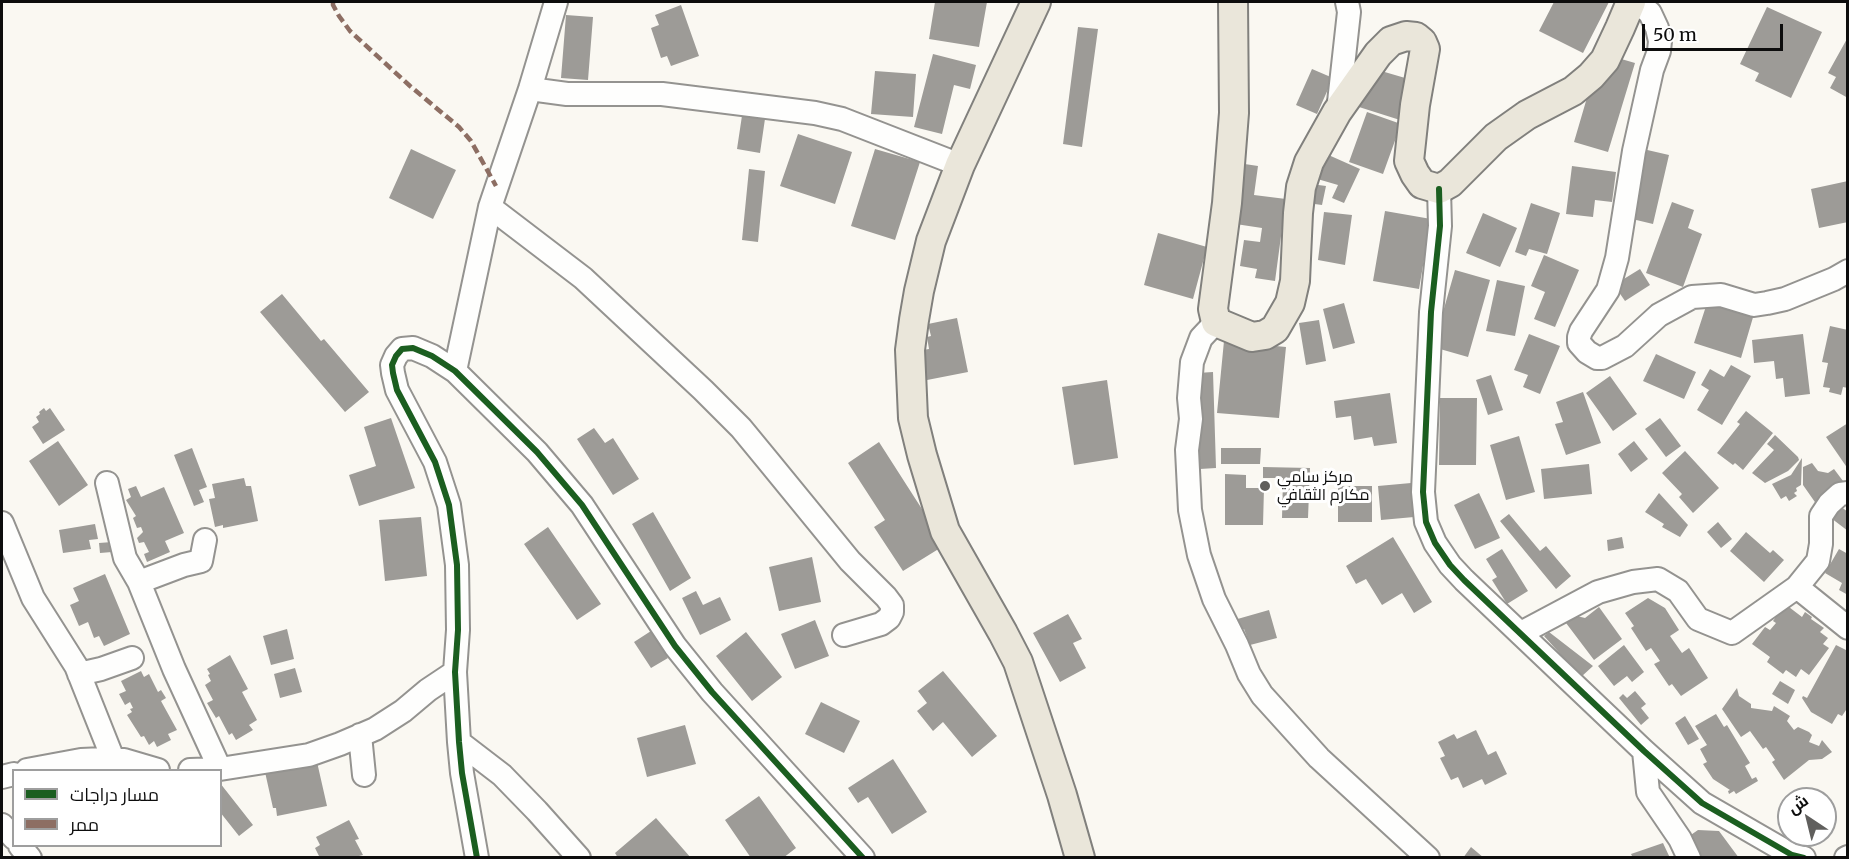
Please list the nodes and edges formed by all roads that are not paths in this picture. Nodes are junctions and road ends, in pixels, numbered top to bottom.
1 (556, 2) edge
2 (1036, 2) edge
3 (1233, 2) edge
4 (1347, 2) edge
5 (1631, 2) edge
6 (1637, 2) edge
7 (530, 89) junction
8 (1337, 112) junction
9 (960, 165) junction
10 (1438, 189) junction
11 (490, 207) junction
12 (1848, 271) edge
13 (1216, 322) junction
14 (455, 371) junction
15 (107, 483) dead end
16 (1848, 493) edge
17 (2, 523) edge
18 (205, 540) dead end
19 (139, 582) junction
20 (1797, 586) junction
21 (1848, 628) edge
22 (1521, 633) junction
23 (844, 635) dead end
24 (132, 658) dead end
25 (454, 672) junction
26 (78, 674) junction
27 (360, 735) junction
28 (459, 742) junction
29 (1644, 751) junction
30 (113, 759) junction
31 (37, 769) edge
32 (152, 769) edge
33 (220, 769) edge
34 (364, 775) dead end
35 (477, 858) edge
36 (579, 858) edge
37 (863, 858) edge
38 (1080, 858) edge
39 (1428, 858) edge
40 (1689, 858) edge
41 (1804, 858) edge

1 - 7 street
2 - 9 main road
3 - 13 main road
4 - 8 street
5 - 10 main road
6 - 12 street
7 - 9 street
7 - 11 street
8 - 10 main road
8 - 13 main road
9 - 38 main road
10 - 22 street
11 - 14 street
11 - 23 street
13 - 39 street
14 - 25 street
14 - 37 street
15 - 19 street
16 - 20 street
17 - 26 street
18 - 19 street
19 - 33 street
20 - 21 street
20 - 22 street
22 - 29 street
24 - 26 street
25 - 27 street
25 - 28 street
26 - 30 street
27 - 33 street
27 - 34 street
28 - 35 street
28 - 36 street
29 - 40 street
29 - 41 street
30 - 31 street
30 - 32 street

